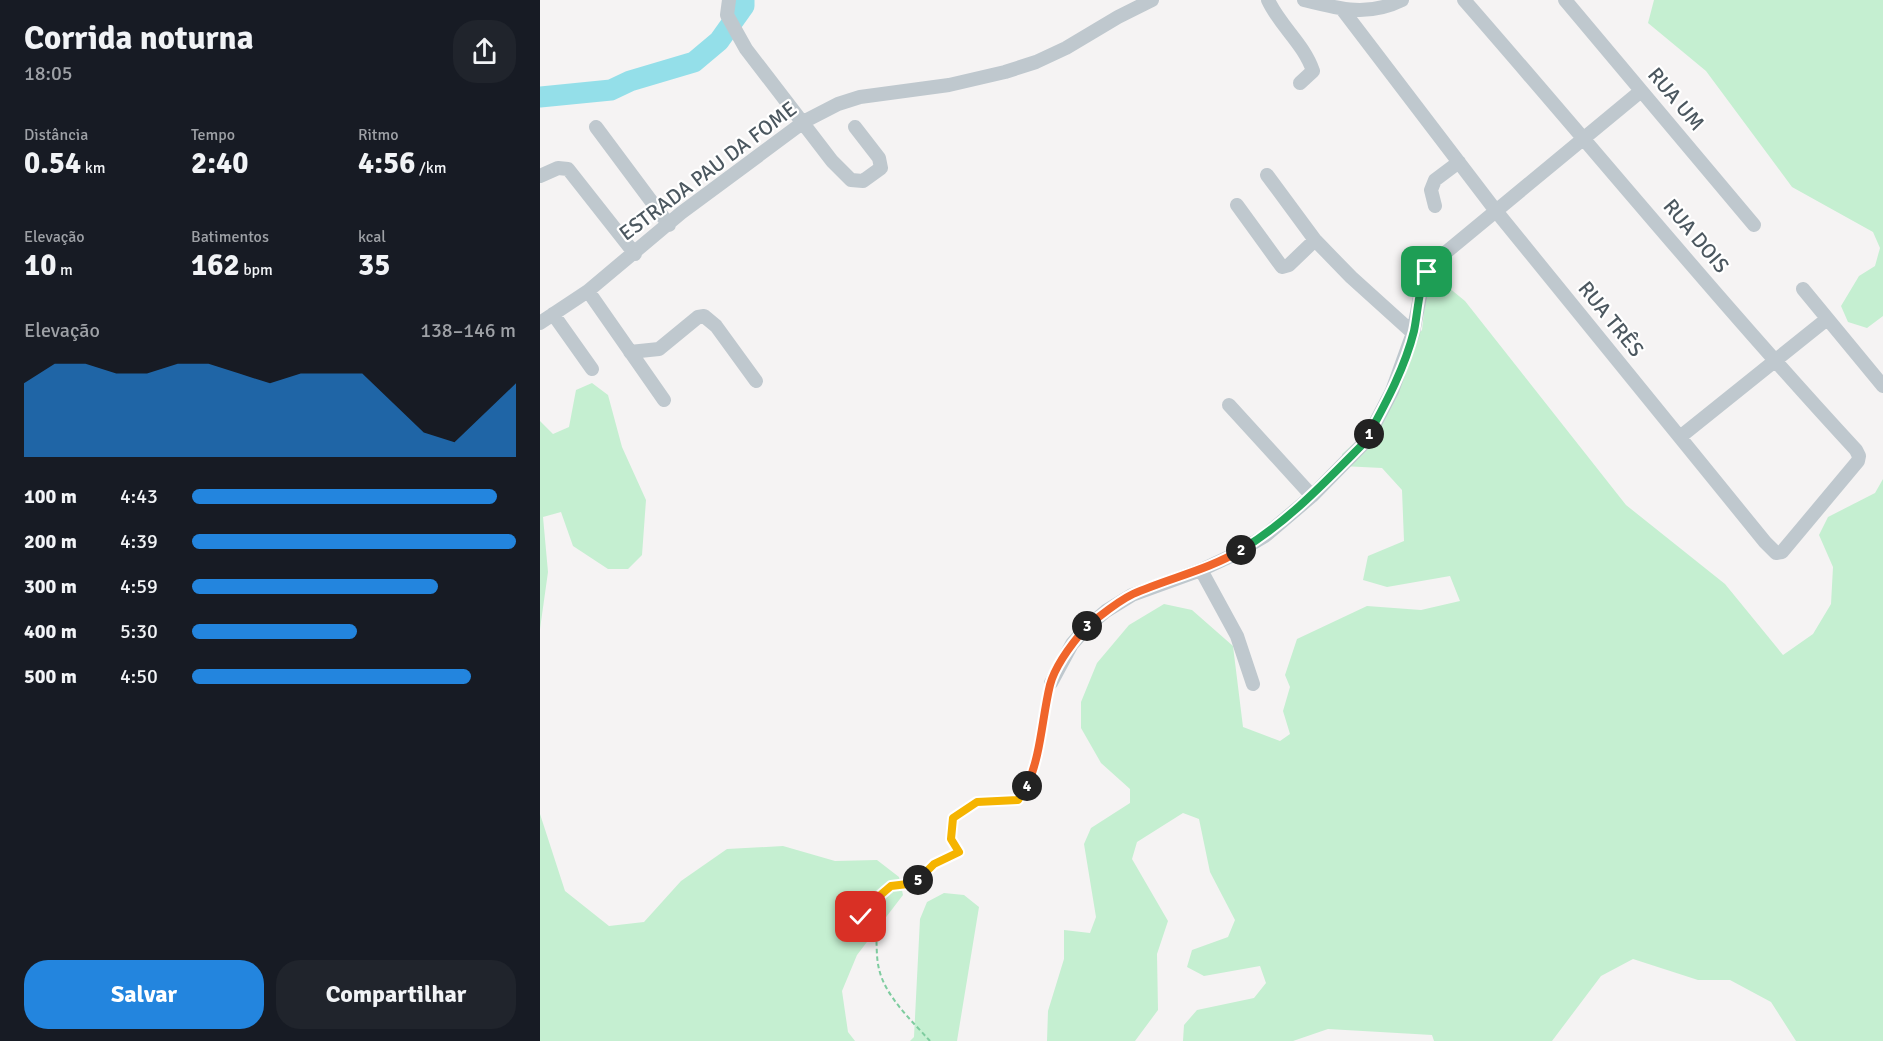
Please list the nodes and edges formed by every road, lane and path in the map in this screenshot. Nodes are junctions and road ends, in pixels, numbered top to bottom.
1 (729, 0) edge
2 (1152, 0) edge
3 (1268, 0) edge
4 (1304, 0) edge
5 (1402, 0) edge
6 (1464, 0) edge
7 (1565, 0) edge
8 (1342, 9) junction
9 (1300, 83) dead end
10 (1641, 91) junction
11 (803, 122) junction
12 (596, 127) dead end
13 (855, 127) dead end
14 (1584, 138) junction
15 (1459, 162) junction
16 (1267, 175) dead end
17 (540, 176) edge
18 (1237, 205) dead end
19 (1436, 206) dead end
20 (1496, 211) junction
21 (669, 225) junction
22 (1754, 225) dead end
23 (1315, 240) junction
24 (635, 254) junction
25 (1803, 289) dead end
26 (588, 291) junction
27 (553, 314) junction
28 (1827, 319) junction
29 (540, 323) edge
30 (1413, 333) junction
31 (630, 352) junction
32 (1775, 362) junction
33 (592, 369) dead end
34 (756, 381) dead end
35 (1883, 386) edge
36 (664, 400) dead end
37 (1229, 405) dead end
38 (1680, 437) junction
39 (1858, 461) joint
40 (1312, 496) junction
41 (1201, 570) junction
42 (1051, 683) joint
43 (1254, 684) dead end
44 (930, 1041) edge

1 - 11 street
2 - 11 street, ESTRADA PAU DA FOME
3 - 9 street
4 - 8 street
5 - 8 street
6 - 14 street, RUA DOIS
7 - 10 street, RUA UM
8 - 15 street, RUA TRÊS
10 - 14 street
10 - 22 street, RUA UM
11 - 13 street
11 - 21 street, ESTRADA PAU DA FOME
12 - 21 street
14 - 20 street
14 - 32 street, RUA DOIS
15 - 19 street
15 - 20 street, RUA TRÊS
16 - 23 street
17 - 24 street
18 - 23 street
20 - 30 street
20 - 38 street, RUA TRÊS
21 - 24 street, ESTRADA PAU DA FOME
23 - 30 street
24 - 26 street, ESTRADA PAU DA FOME
25 - 28 street
26 - 27 street, ESTRADA PAU DA FOME
26 - 31 street
27 - 29 street, ESTRADA PAU DA FOME
27 - 33 street
28 - 32 street
28 - 35 street
30 - 40 street
31 - 34 street
31 - 36 street
32 - 38 street
32 - 39 street, RUA DOIS
37 - 40 street
38 - 39 street, RUA TRÊS
40 - 41 street
41 - 42 street
41 - 43 street
42 - 44 path

